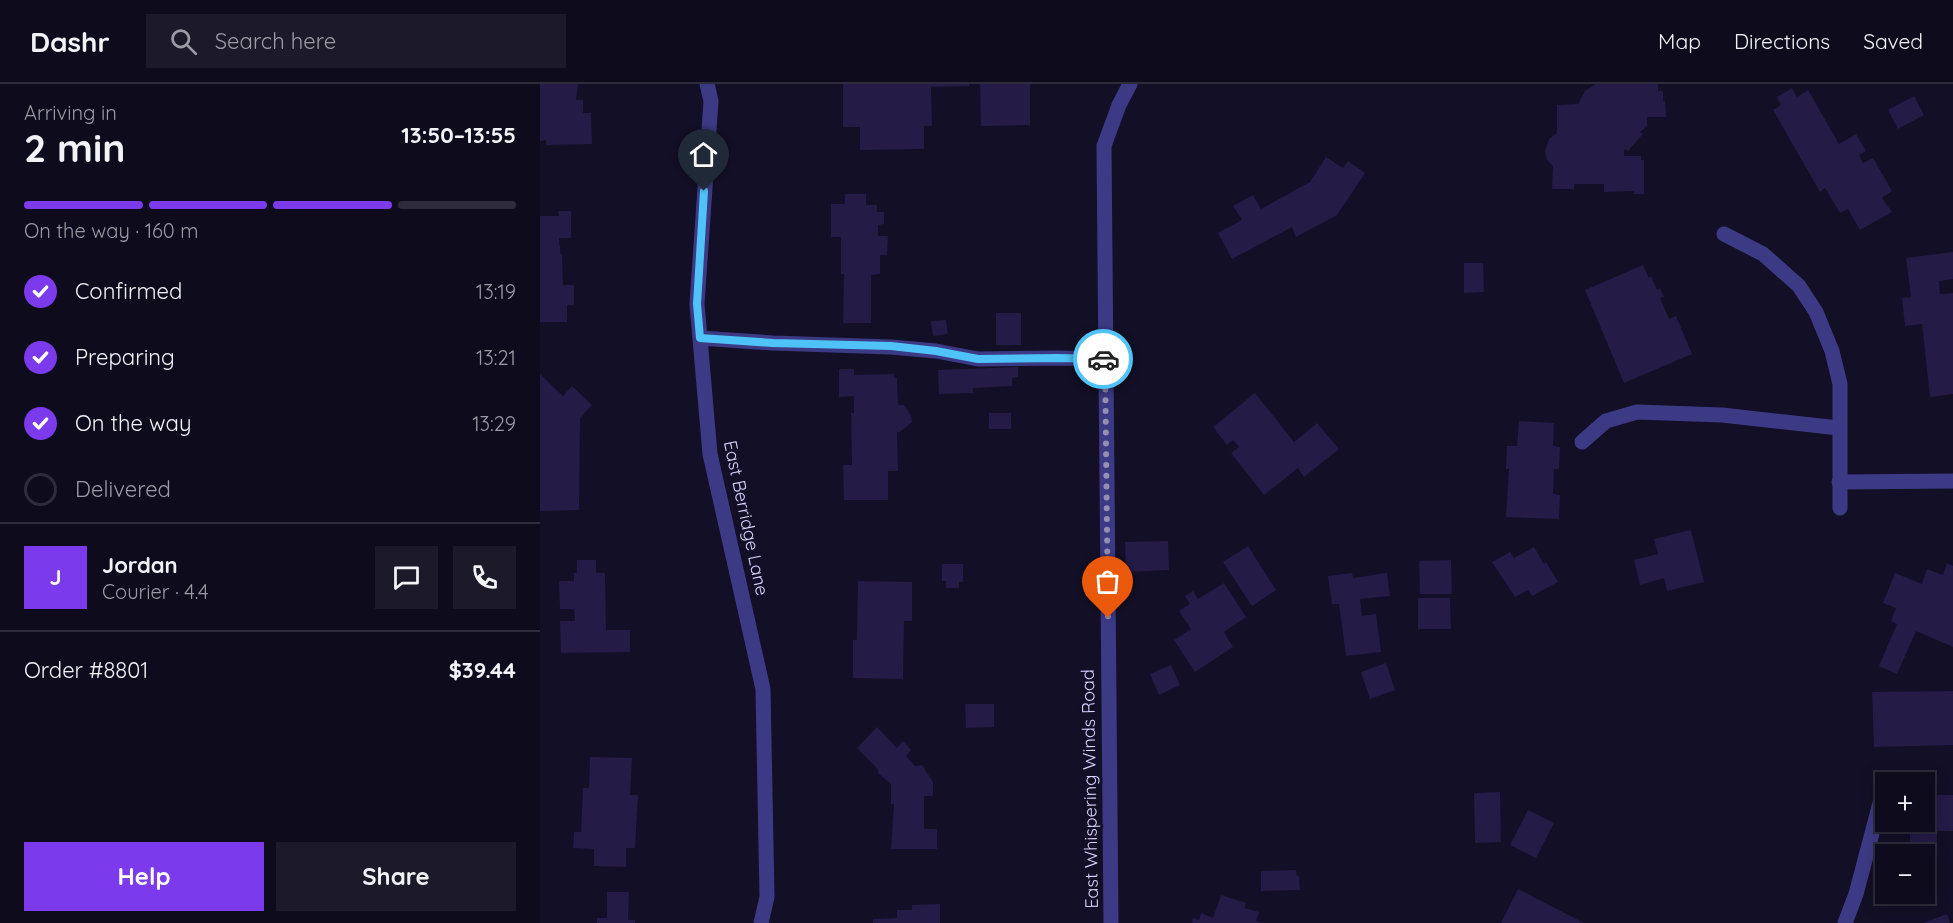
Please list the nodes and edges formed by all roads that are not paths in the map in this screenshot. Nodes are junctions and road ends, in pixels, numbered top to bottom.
1 (707, 84) edge
2 (1130, 84) edge
3 (1724, 234) dead end
4 (700, 338) junction
5 (1105, 359) junction
6 (1839, 428) junction
7 (1582, 442) dead end
8 (1953, 481) edge
9 (1839, 482) junction
10 (1840, 508) dead end
11 (1875, 822) edge
12 (761, 923) edge
13 (1111, 923) edge
14 (1845, 923) edge

1 - 4 street, East Berridge Lane
2 - 5 street, East Whispering Winds Road
3 - 6 street
4 - 5 street
4 - 12 street, East Berridge Lane
5 - 13 street, East Whispering Winds Road
6 - 7 street
6 - 9 street
8 - 9 street
9 - 10 street
11 - 14 street

